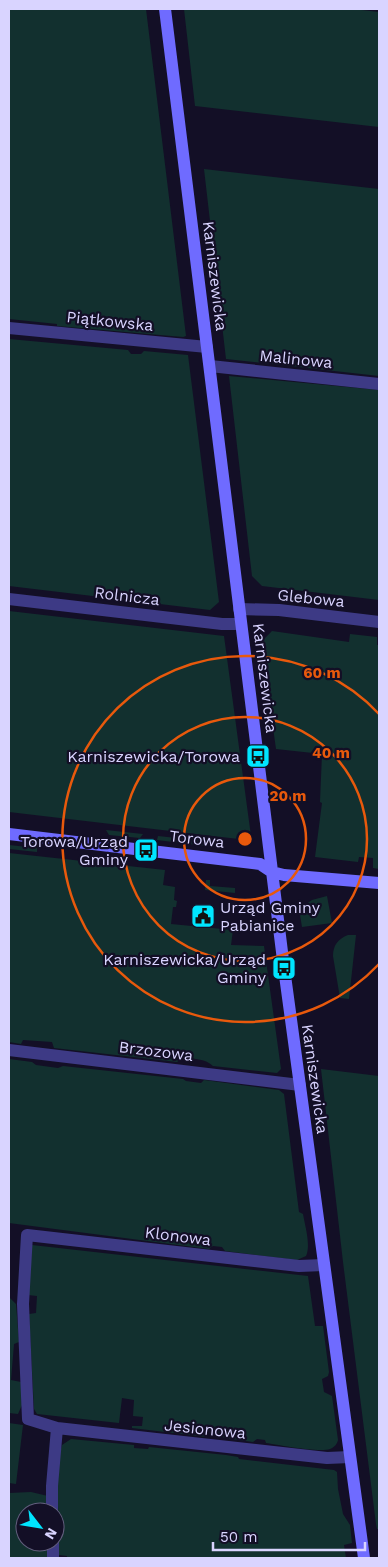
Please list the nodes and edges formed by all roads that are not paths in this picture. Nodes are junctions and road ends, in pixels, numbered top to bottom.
1 (165, 9) edge
2 (9, 328) edge
3 (207, 347) junction
4 (210, 366) junction
5 (379, 384) edge
6 (9, 599) edge
7 (240, 609) junction
8 (379, 622) edge
9 (242, 624) junction
10 (9, 834) edge
11 (272, 872) junction
12 (379, 883) edge
13 (9, 1050) edge
14 (300, 1085) junction
15 (27, 1235) joint
16 (324, 1265) junction
17 (57, 1428) junction
18 (350, 1457) junction
19 (52, 1502) edge
20 (364, 1558) edge

1 - 3 street, Karniszewicka
2 - 3 street, Piątkowska
3 - 4 street, Karniszewicka
4 - 5 street, Malinowa
4 - 7 street, Karniszewicka
6 - 9 street, Rolnicza
7 - 8 street, Glebowa
7 - 9 street, Karniszewicka
9 - 11 street, Karniszewicka
10 - 11 street, Torowa
11 - 12 street, Torowa
11 - 14 street, Karniszewicka
13 - 14 street, Brzozowa
14 - 16 street, Karniszewicka
15 - 16 street, Klonowa
15 - 17 street, Jesionowa
16 - 18 street, Karniszewicka
17 - 18 street, Jesionowa
17 - 19 street
18 - 20 street, Karniszewicka

